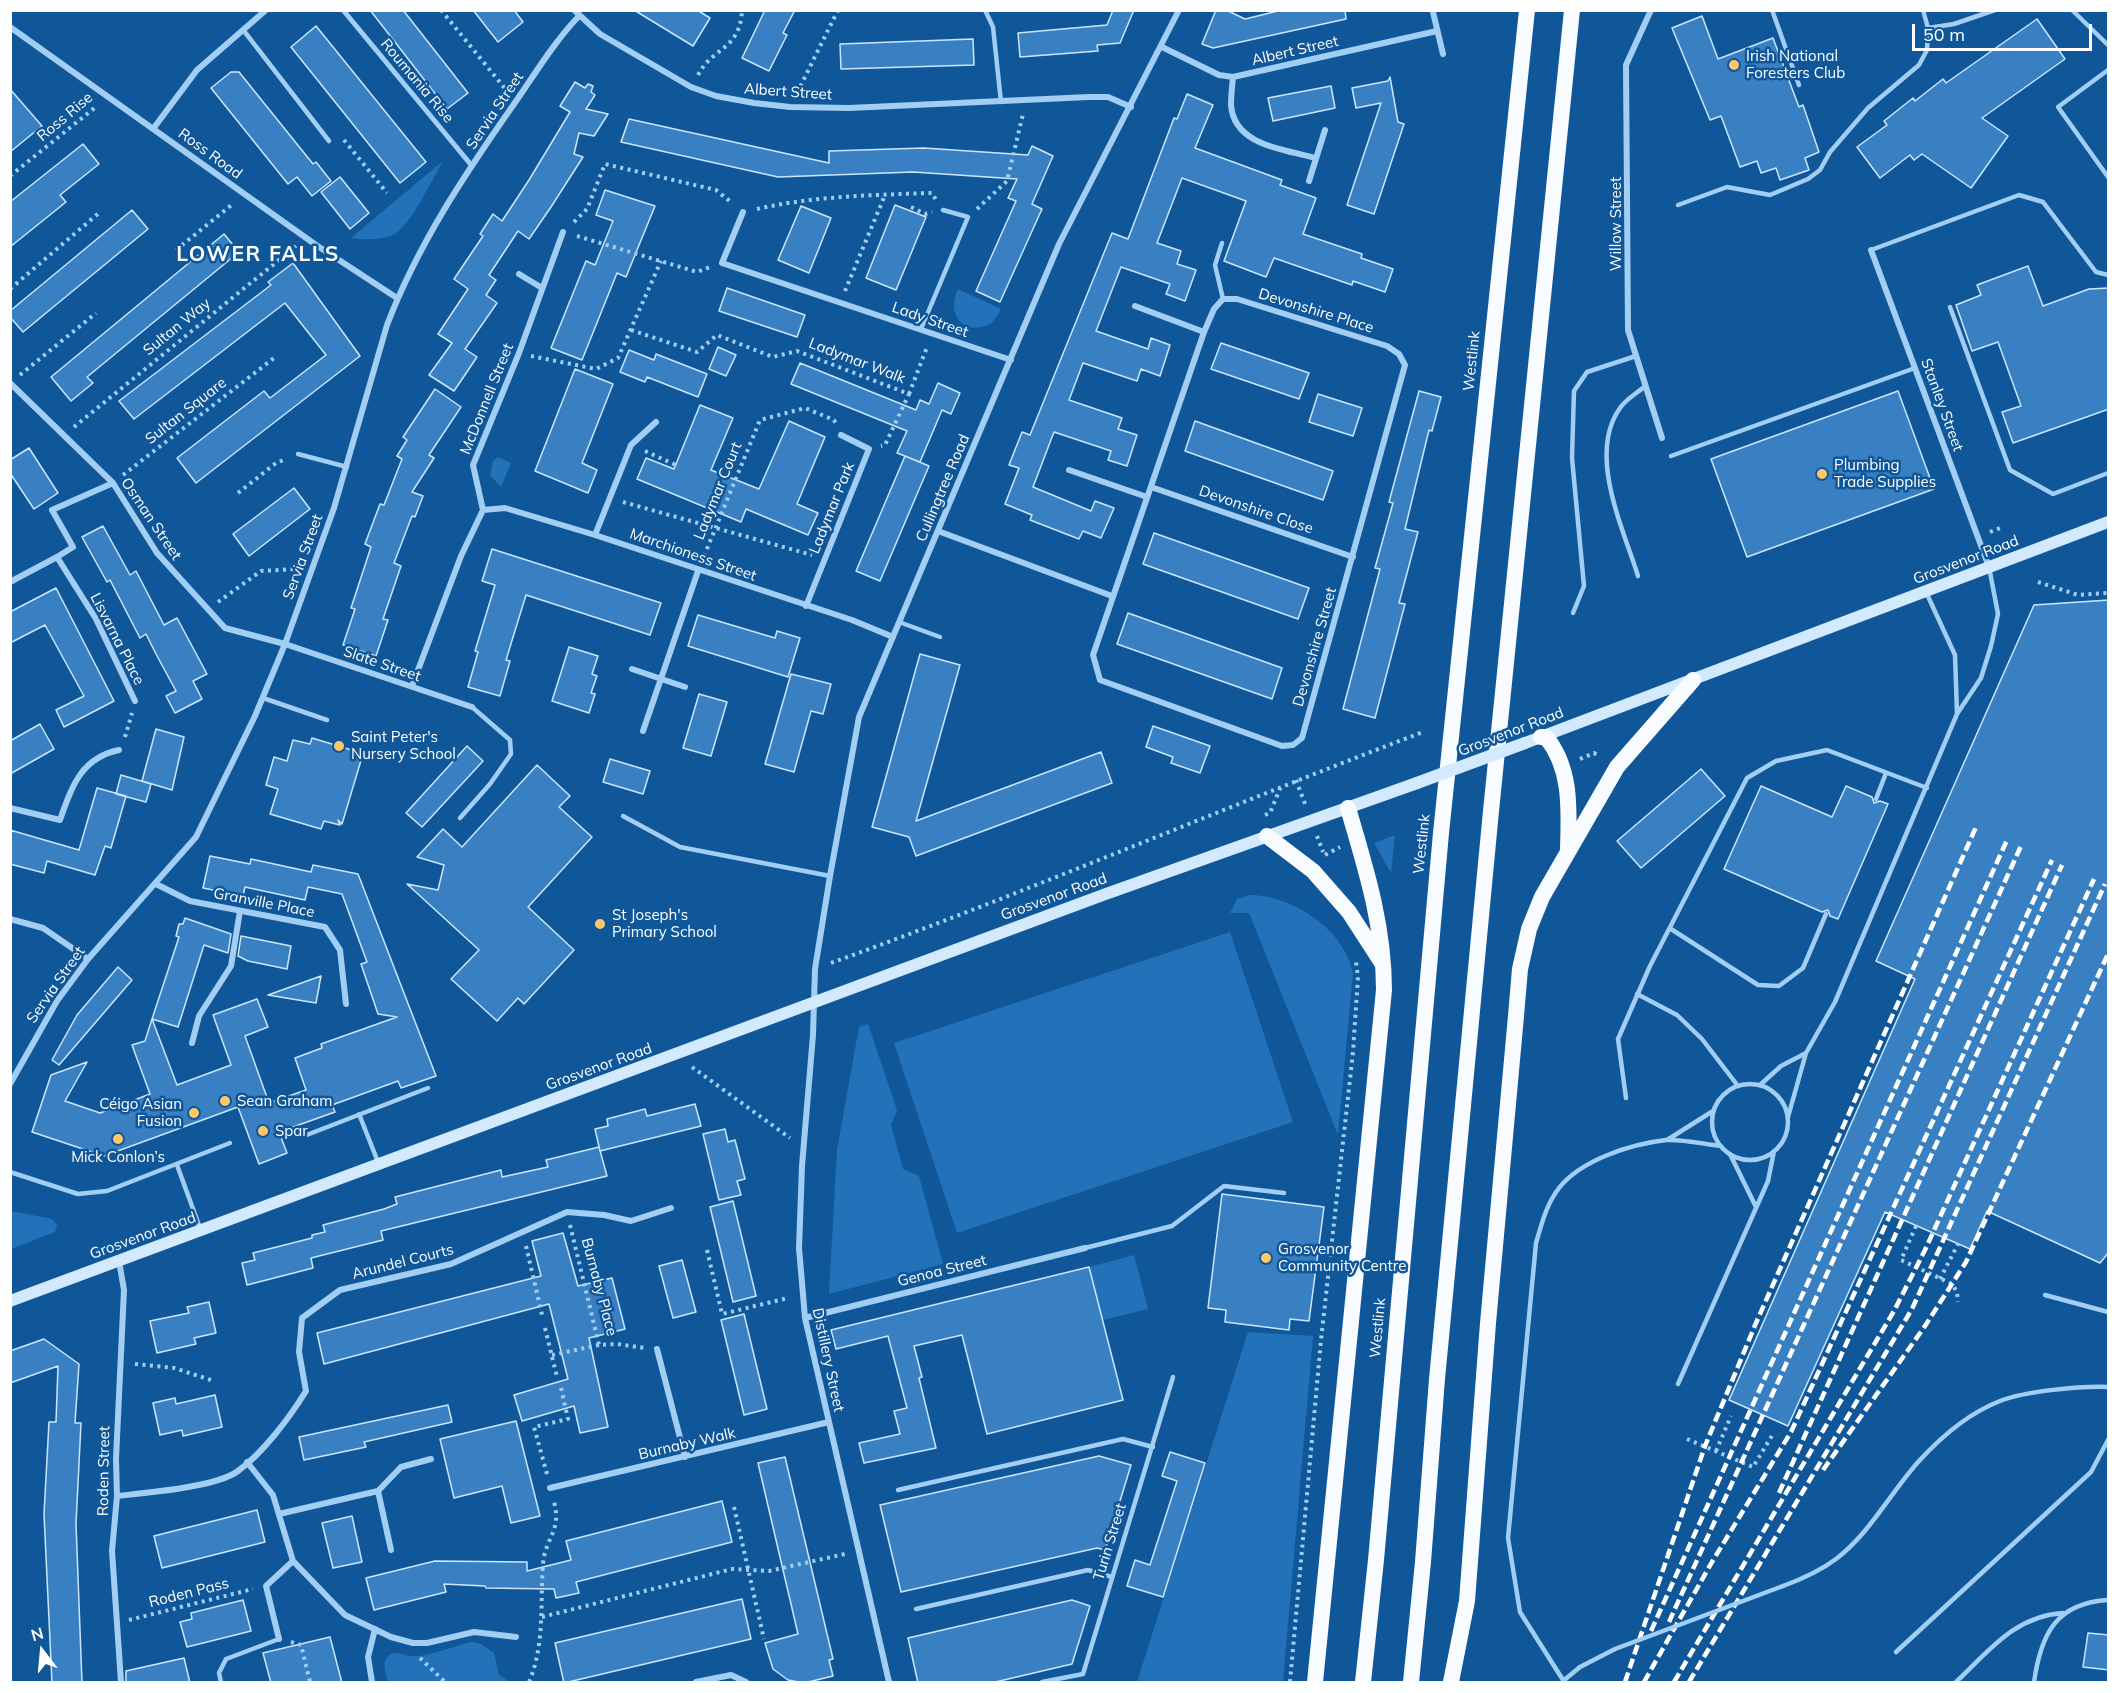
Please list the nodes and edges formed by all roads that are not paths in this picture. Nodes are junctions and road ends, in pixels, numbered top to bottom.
1 (266, 10) edge
2 (343, 10) edge
3 (985, 10) edge
4 (1179, 10) edge
5 (1527, 10) edge
6 (1572, 10) edge
7 (1651, 10) edge
8 (1772, 10) edge
9 (1923, 10) edge
10 (1995, 10) edge
11 (2072, 10) edge
12 (1433, 11) edge
13 (576, 13) edge
14 (10, 27) edge
15 (1928, 28) junction
16 (244, 31) junction
17 (1437, 31) junction
18 (2109, 45) edge
19 (1162, 47) junction
20 (1443, 54) dead end
21 (2109, 70) edge
22 (1233, 77) junction
23 (1799, 85) dead end
24 (1001, 102) junction
25 (1131, 107) junction
26 (153, 129) junction
27 (1325, 130) dead end
28 (329, 141) road end
29 (1316, 158) junction
30 (472, 166) junction
31 (2109, 177) edge
32 (1309, 181) dead end
33 (1678, 205) dead end
34 (943, 210) road end
35 (743, 212) road end
36 (563, 232) road end
37 (1222, 243) dead end
38 (1871, 250) joint
39 (519, 274) dead end
40 (2109, 275) edge
41 (543, 288) junction
42 (397, 298) junction
43 (1223, 299) junction
44 (1135, 306) dead end
45 (1950, 307) dead end
46 (921, 329) junction
47 (1204, 332) junction
48 (1399, 354) joint
49 (1636, 356) junction
50 (1011, 360) junction
51 (1915, 368) junction
52 (11, 383) edge
53 (1644, 387) junction
54 (656, 422) dead end
55 (841, 435) road end
56 (1662, 438) dead end
57 (298, 454) road end
58 (1671, 456) dead end
59 (347, 467) junction
60 (1069, 470) dead end
61 (2109, 473) edge
62 (113, 483) junction
63 (1151, 486) junction
64 (1147, 497) junction
65 (483, 510) junction
66 (2109, 522) edge
67 (938, 531) junction
68 (595, 535) junction
69 (1353, 556) junction
70 (57, 557) junction
71 (1989, 567) junction
72 (698, 571) junction
73 (1638, 576) dead end
74 (10, 582) edge
75 (1926, 591) junction
76 (1112, 597) junction
77 (806, 606) junction
78 (1573, 613) dead end
79 (900, 622) junction
80 (893, 637) junction
81 (940, 637) dead end
82 (285, 644) junction
83 (632, 669) dead end
84 (661, 678) junction
85 (1693, 680) junction
86 (412, 686) junction
87 (685, 687) dead end
88 (263, 698) junction
89 (135, 700) road end
90 (472, 707) joint
91 (1957, 714) junction
92 (327, 720) dead end
93 (643, 731) dead end
94 (1533, 740) junction
95 (119, 750) road end
96 (1886, 773) junction
97 (1927, 788) junction
98 (1876, 799) dead end
99 (10, 808) edge
100 (1348, 808) junction
101 (623, 816) dead end
102 (460, 818) dead end
103 (1267, 836) junction
104 (1567, 852) junction
105 (830, 876) junction
106 (156, 884) junction
107 (240, 911) junction
108 (1826, 914) dead end
109 (10, 919) edge
110 (1671, 929) junction
111 (88, 959) junction
112 (1384, 966) junction
113 (1637, 994) junction
114 (814, 1002) junction
115 (346, 1004) dead end
116 (192, 1043) dead end
117 (1806, 1053) junction
118 (10, 1084) edge
119 (1760, 1085) junction
120 (1738, 1086) junction
121 (428, 1088) dead end
122 (1626, 1098) dead end
123 (1714, 1111) junction
124 (359, 1114) junction
125 (1788, 1117) junction
126 (304, 1136) dead end
127 (1667, 1140) junction
128 (230, 1143) dead end
129 (1721, 1146) junction
130 (1774, 1150) junction
131 (1730, 1154) junction
132 (379, 1164) junction
133 (177, 1165) junction
134 (10, 1172) edge
135 (1284, 1193) dead end
136 (1756, 1207) junction
137 (671, 1208) dead end
138 (201, 1230) junction
139 (1084, 1248) joint
140 (119, 1260) junction
141 (2045, 1295) dead end
142 (10, 1301) edge
143 (2109, 1312) edge
144 (805, 1318) junction
145 (657, 1349) road end
146 (1173, 1377) dead end
147 (1678, 1384) dead end
148 (2109, 1387) edge
149 (829, 1422) junction
150 (2109, 1440) edge
151 (1153, 1447) junction
152 (685, 1457) junction
153 (430, 1459) dead end
154 (248, 1462) junction
155 (550, 1488) road end
156 (898, 1490) dead end
157 (378, 1491) junction
158 (117, 1496) junction
159 (279, 1514) junction
160 (391, 1550) dead end
161 (292, 1561) junction
162 (1112, 1577) junction
163 (2109, 1600) edge
164 (916, 1609) dead end
165 (2063, 1613) junction
166 (375, 1629) junction
167 (516, 1637) dead end
168 (279, 1639) joint
169 (1896, 1652) dead end
170 (1562, 1682) edge
171 (121, 1683) edge
172 (221, 1683) edge
173 (372, 1683) edge
174 (696, 1683) edge
175 (746, 1683) edge
176 (889, 1683) edge
177 (1042, 1683) edge
178 (1315, 1683) edge
179 (1363, 1683) edge
180 (1411, 1683) edge
181 (1451, 1683) edge
182 (1956, 1683) edge
183 (2034, 1683) edge

1 - 16 street
2 - 30 street, Roumania Rise
3 - 24 lane
4 - 19 street, Cullingtree Road
5 - 179 highway, Westlink
6 - 180 highway
7 - 49 street, Willow Street
8 - 23 lane
9 - 15 lane
10 - 15 lane
11 - 18 lane
12 - 17 street
13 - 24 street, Albert Street
13 - 30 street, Servia Street
14 - 26 street, Ross Road
15 - 33 lane
16 - 26 street
16 - 28 lane
17 - 20 street
17 - 22 street, Albert Street
19 - 22 street
19 - 25 street, Cullingtree Road
21 - 31 lane
22 - 29 street
24 - 25 street, Albert Street
25 - 50 street, Cullingtree Road
26 - 42 street, Ross Road
27 - 29 street
29 - 32 street
30 - 42 street, Servia Street
34 - 46 lane
35 - 46 street, Lady Street
36 - 41 street, McDonnell Street
37 - 43 lane
38 - 40 lane
38 - 51 street, Stanley Street
39 - 41 street
41 - 65 street, McDonnell Street
42 - 59 street, Servia Street
43 - 47 street
43 - 48 street, Devonshire Place
44 - 47 street
45 - 61 lane
46 - 50 street, Lady Street
47 - 63 street
48 - 69 street, Devonshire Street
49 - 53 street, Willow Street
49 - 78 lane
50 - 67 street, Cullingtree Road
51 - 58 lane
51 - 71 street, Stanley Street
52 - 62 street, Osman Street
53 - 56 street, Willow Street
53 - 73 lane
54 - 68 street
55 - 77 street, Ladymar Park
57 - 59 lane
59 - 82 street, Servia Street
60 - 64 street
62 - 70 street
62 - 82 street, Osman Street
63 - 64 street
63 - 69 street, Devonshire Close
64 - 76 street
65 - 68 street, Marchioness Street
65 - 86 street
66 - 71 main road, Grosvenor Road
67 - 76 street
67 - 79 street, Cullingtree Road
68 - 72 street, Marchioness Street
69 - 76 street, Devonshire Street
70 - 74 street
70 - 89 street, Lisvarna Place
71 - 75 main road, Grosvenor Road
71 - 91 lane
72 - 77 street, Marchioness Street
72 - 84 street
75 - 85 main road, Grosvenor Road
75 - 91 lane
77 - 80 street, Marchioness Street
79 - 80 street, Cullingtree Road
79 - 81 lane
80 - 105 street, Cullingtree Road
82 - 86 street, Slate Street
82 - 88 street, Servia Street
83 - 84 street
84 - 87 street
84 - 93 street
85 - 94 main road, Grosvenor Road
85 - 104 highway
86 - 90 street, Slate Street
88 - 92 lane
88 - 106 street, Servia Street
90 - 102 lane
91 - 97 lane
94 - 100 main road, Grosvenor Road, bridge
94 - 104 highway
95 - 99 street
96 - 97 lane
96 - 98 lane
96 - 110 lane
97 - 117 lane
100 - 103 main road, Grosvenor Road
100 - 112 highway
101 - 105 lane
103 - 112 highway
103 - 114 main road, Grosvenor Road
104 - 181 highway
105 - 114 street, Cullingtree Road
106 - 107 street, Granville Place
106 - 111 street, Servia Street
107 - 115 street, Granville Place
107 - 116 street
108 - 110 lane
109 - 111 street
110 - 113 lane
111 - 118 street, Servia Street
112 - 178 highway
113 - 120 lane
113 - 122 lane
114 - 132 main road, Grosvenor Road
114 - 144 street, Distillery Street
117 - 119 lane
117 - 125 lane
119 - 120 lane
119 - 125 lane
120 - 123 lane
121 - 124 lane
123 - 127 lane
123 - 129 lane
124 - 126 lane
124 - 132 lane
125 - 130 lane
127 - 129 lane
127 - 170 lane
128 - 133 lane
129 - 131 lane
130 - 131 lane
130 - 136 lane
131 - 136 lane
132 - 138 main road, Grosvenor Road
133 - 134 lane
133 - 138 lane
135 - 139 lane
136 - 147 lane
137 - 154 street, Arundel Courts
138 - 140 main road, Grosvenor Road
139 - 144 street, Genoa Street
140 - 142 main road, Grosvenor Road
140 - 158 street, Roden Street
141 - 143 lane
144 - 149 street, Distillery Street
145 - 152 street
146 - 151 lane, Turin Street
148 - 170 lane, bridge
149 - 152 street, Burnaby Walk
149 - 176 street, Distillery Street
150 - 169 lane
151 - 156 lane
151 - 162 lane, Turin Street
152 - 155 street, Burnaby Walk
153 - 157 street
154 - 158 street, Arundel Courts
154 - 159 street
157 - 159 street
157 - 160 street
158 - 171 street, Roden Street
159 - 161 street
161 - 166 street
161 - 168 street
162 - 164 lane
162 - 177 lane, Turin Street
163 - 165 lane
165 - 182 lane
165 - 183 lane
166 - 167 street
166 - 173 street
168 - 172 lane
174 - 175 street

